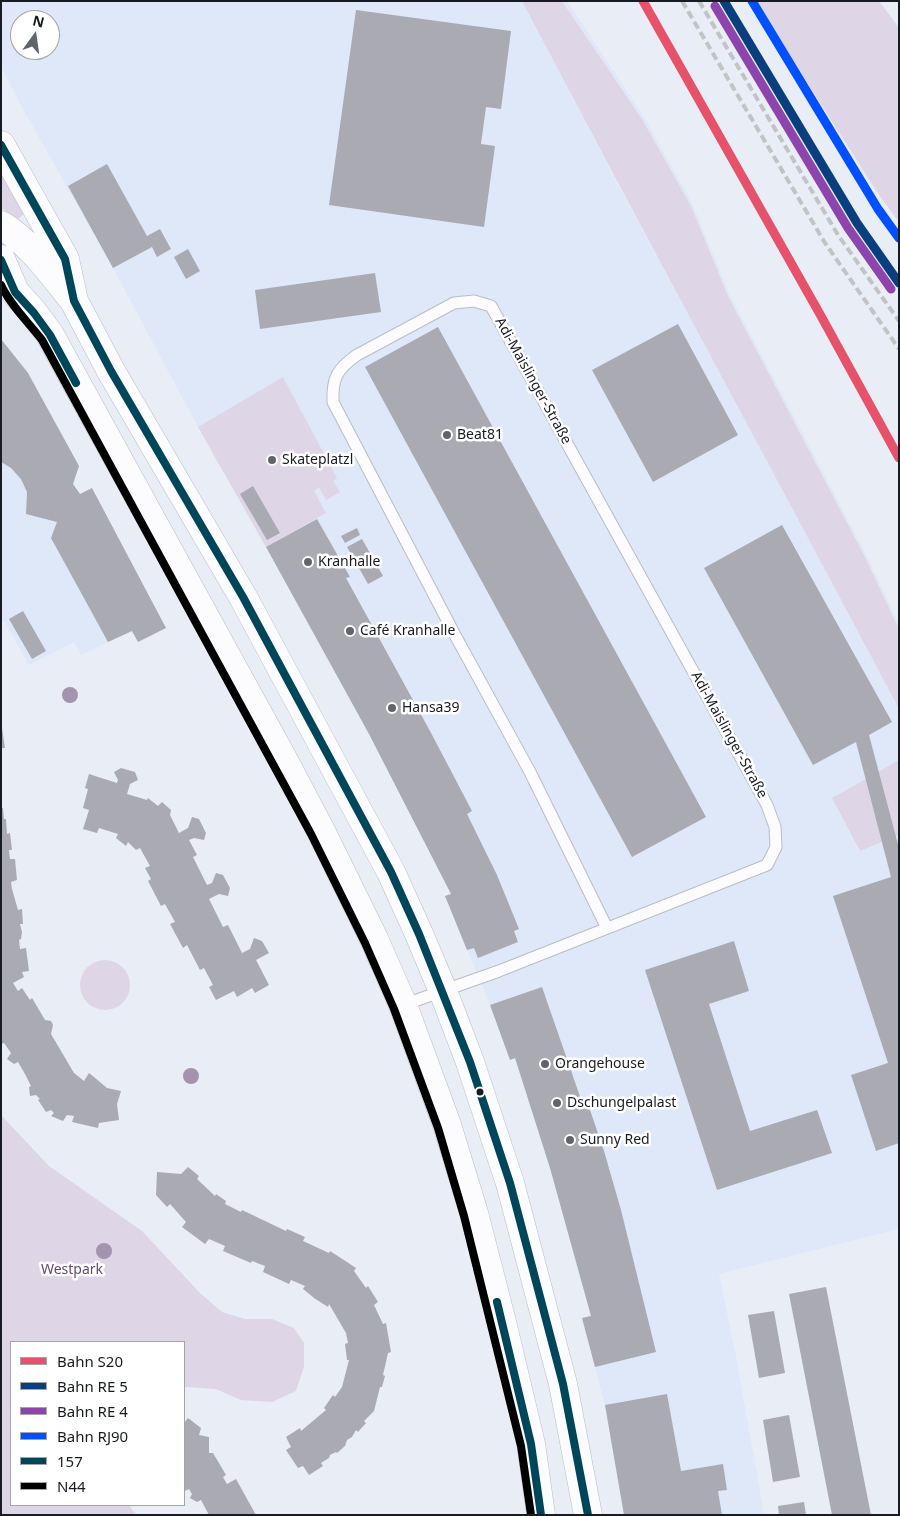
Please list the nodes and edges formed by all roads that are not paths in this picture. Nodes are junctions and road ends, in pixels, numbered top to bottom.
1 (1, 146) edge
2 (1, 225) edge
3 (1, 260) edge
4 (8, 287) edge
5 (74, 301) junction
6 (607, 928) junction
7 (443, 991) junction
8 (403, 1005) junction
9 (541, 1515) edge
10 (588, 1515) edge

1 - 5 main road
2 - 5 main road
3 - 4 main road
4 - 8 main road
5 - 7 main road
6 - 6 lane, Adi-Maislinger-Straße
6 - 7 lane, Adi-Maislinger-Straße
7 - 8 lane, Adi-Maislinger-Straße
7 - 10 main road
8 - 9 main road

